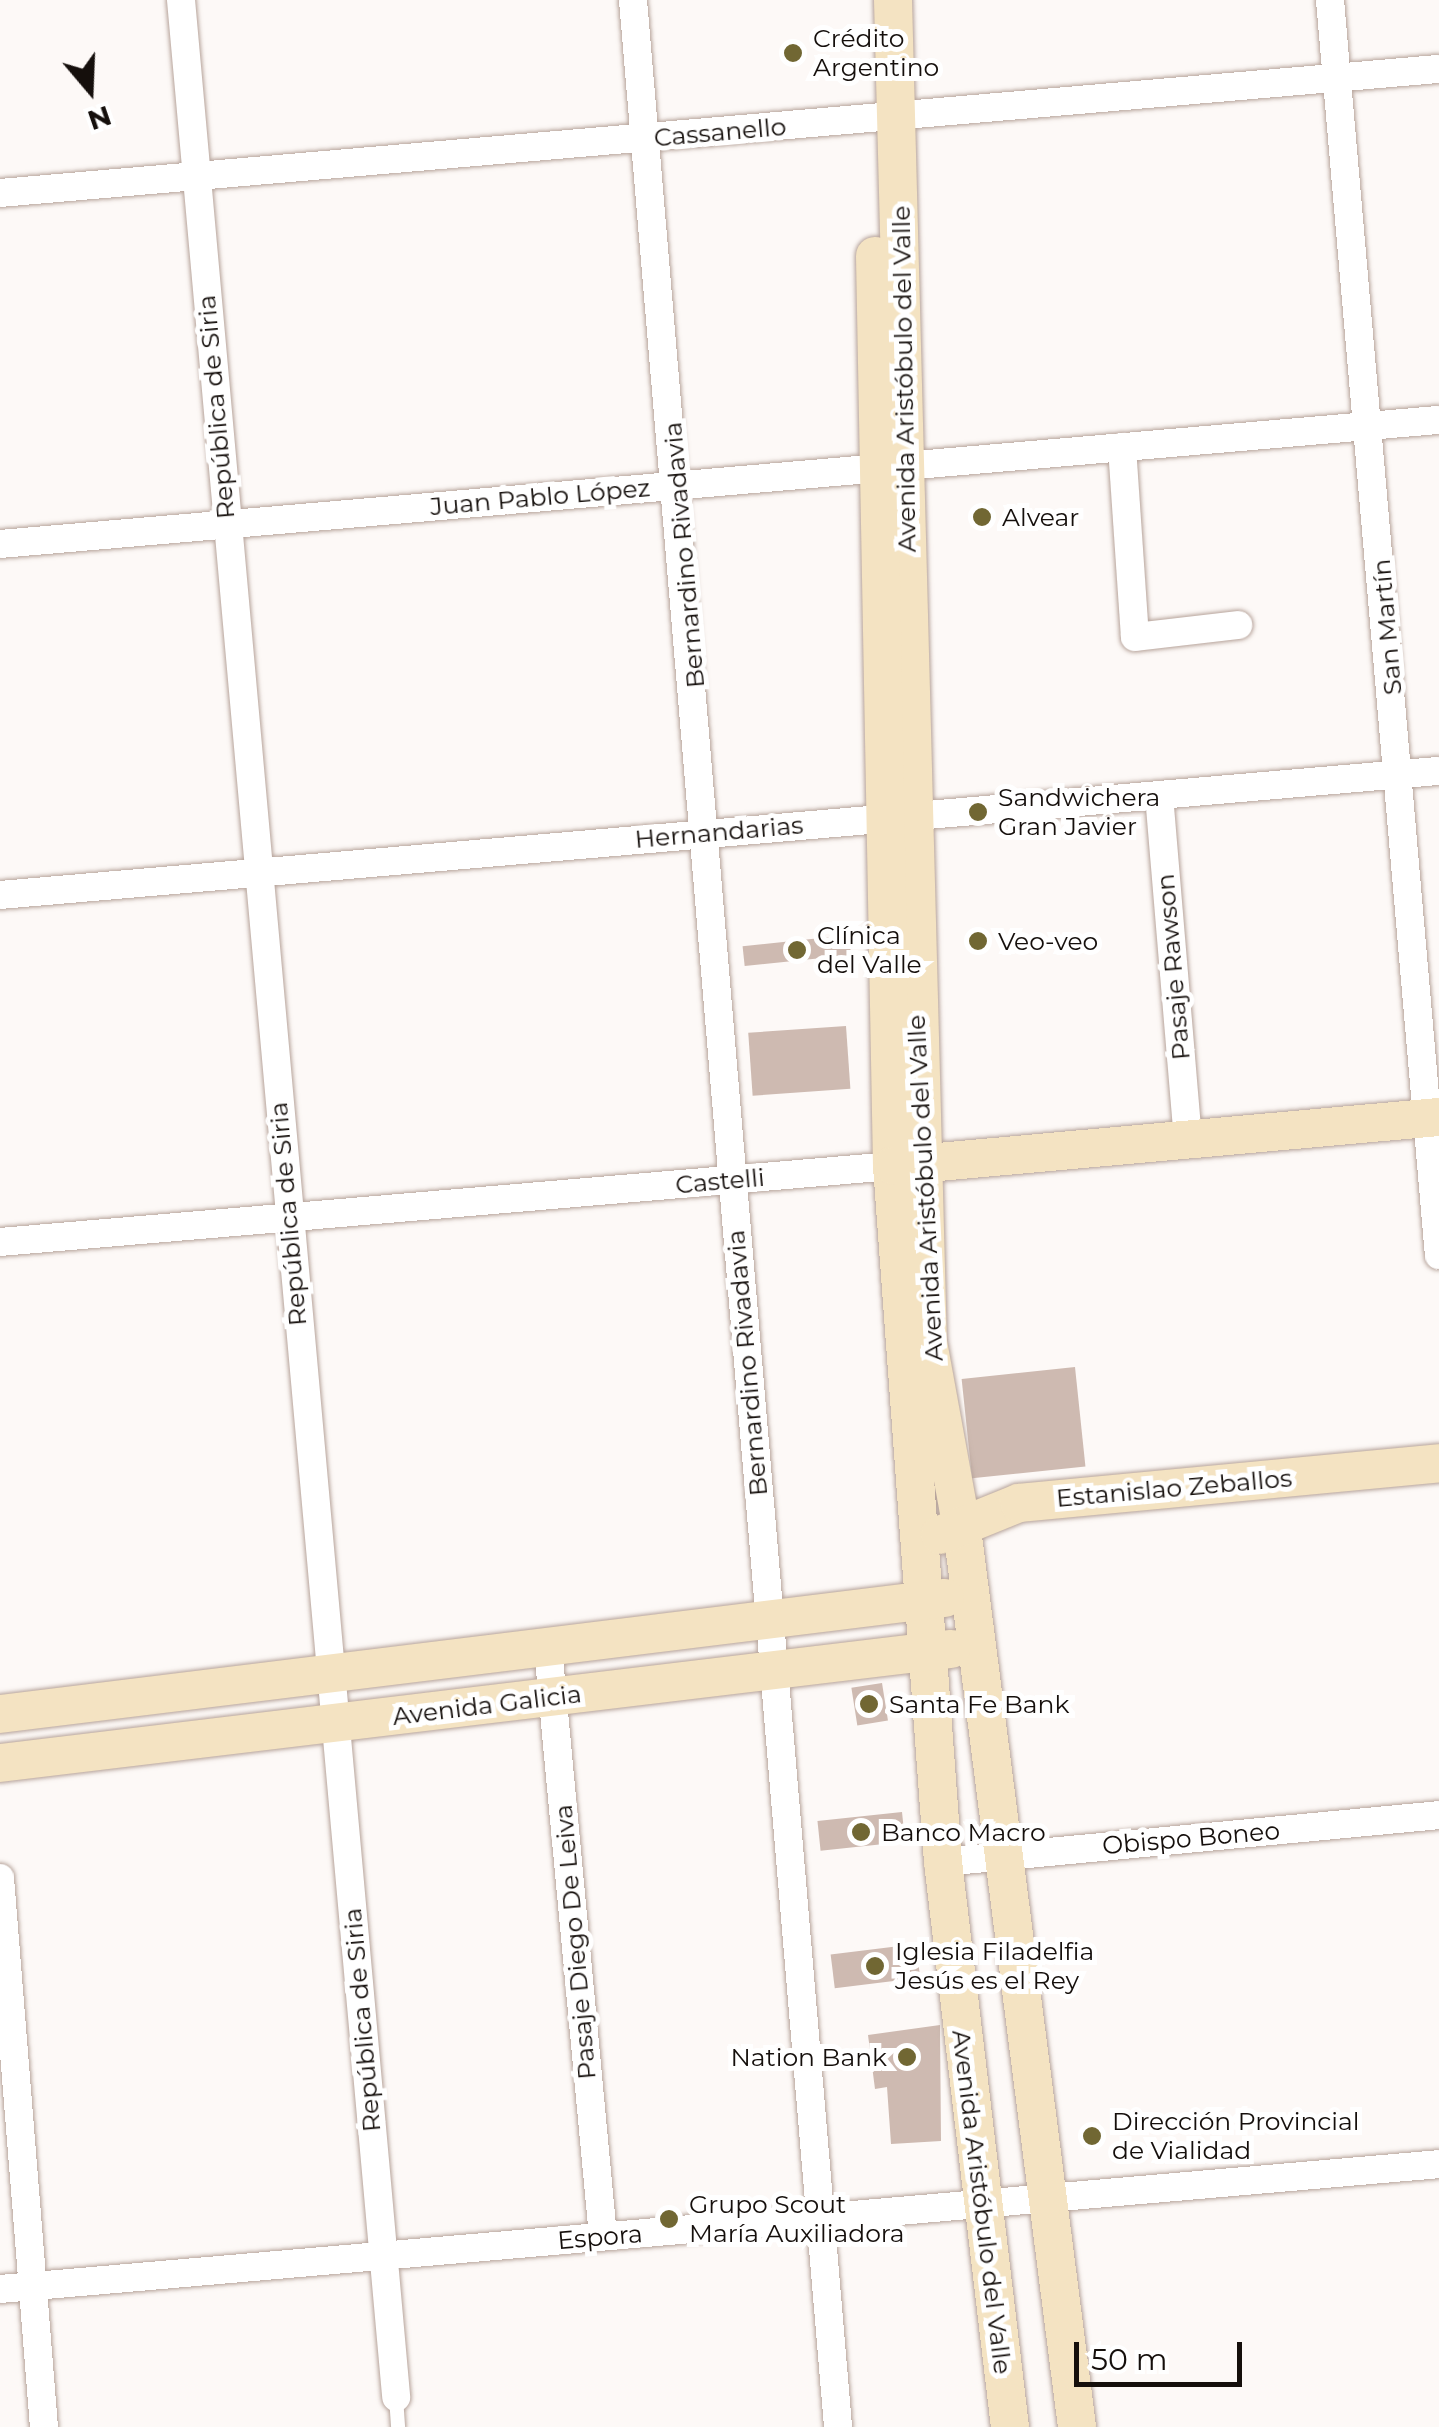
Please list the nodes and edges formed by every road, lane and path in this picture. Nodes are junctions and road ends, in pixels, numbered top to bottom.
1 (181, 0) edge
2 (633, 0) edge
3 (868, 0) edge
4 (894, 0) edge
5 (1330, 0) edge
6 (1439, 70) edge
7 (1338, 78) junction
8 (885, 118) junction
9 (646, 139) junction
10 (196, 178) junction
11 (0, 193) edge
12 (1439, 420) edge
13 (1369, 426) junction
14 (1122, 446) junction
15 (893, 466) junction
16 (680, 486) junction
17 (226, 524) junction
18 (0, 544) edge
19 (1238, 624) dead end
20 (1439, 772) edge
21 (1400, 775) junction
22 (1159, 795) junction
23 (899, 818) junction
24 (706, 832) junction
25 (258, 874) junction
26 (0, 895) edge
27 (1432, 1117) edge
28 (1188, 1140) junction
29 (906, 1165) junction
30 (732, 1180) junction
31 (288, 1218) junction
32 (0, 1242) edge
33 (1439, 1255) edge
34 (1439, 1463) edge
35 (962, 1529) junction
36 (916, 1531) junction
37 (968, 1595) junction
38 (920, 1601) junction
39 (769, 1620) junction
40 (973, 1646) junction
41 (548, 1648) junction
42 (925, 1652) junction
43 (773, 1671) junction
44 (331, 1676) junction
45 (552, 1697) junction
46 (0, 1714) edge
47 (335, 1725) junction
48 (0, 1763) edge
49 (1439, 1816) edge
50 (997, 1856) junction
51 (943, 1862) junction
52 (0, 1878) edge
53 (1439, 2164) edge
54 (1042, 2199) junction
55 (978, 2202) junction
56 (818, 2219) junction
57 (603, 2236) junction
58 (384, 2254) junction
59 (31, 2286) junction
60 (0, 2289) edge
61 (396, 2398) joint
62 (44, 2427) edge
63 (398, 2427) edge
64 (838, 2427) edge
65 (1010, 2427) edge
66 (1077, 2427) edge

1 - 10 street, República de Siria
2 - 9 street, Bernardino Rivadavia
3 - 8 main road, Avenida Aristóbulo del Valle
4 - 8 main road, Avenida Aristóbulo del Valle
5 - 7 street, San Martín
6 - 7 street, Cassanello
7 - 8 street, Cassanello
7 - 13 street, San Martín
8 - 9 street, Cassanello
8 - 15 main road, Avenida Aristóbulo del Valle
9 - 10 street, Cassanello
9 - 16 street, Bernardino Rivadavia
10 - 11 street, Cassanello
10 - 17 street, República de Siria
12 - 13 street, Juan Pablo López
13 - 14 street, Juan Pablo López
13 - 21 street, San Martín
14 - 15 street, Juan Pablo López
14 - 19 street
15 - 16 street, Juan Pablo López
15 - 23 main road, Avenida Aristóbulo del Valle
16 - 17 street, Juan Pablo López
16 - 24 street, Bernardino Rivadavia
17 - 18 street, Juan Pablo López
17 - 25 street, República de Siria
20 - 21 street, Hernandarias
21 - 22 street, Hernandarias
21 - 27 street, San Martín
22 - 23 street, Hernandarias
22 - 28 street, Pasaje Rawson
23 - 24 street, Hernandarias
23 - 29 main road, Avenida Aristóbulo del Valle
24 - 25 street, Hernandarias
24 - 30 street, Bernardino Rivadavia
25 - 26 street, Hernandarias
25 - 31 street, República de Siria
27 - 28 main road, Castelli
27 - 33 street, San Martín
28 - 29 main road, Castelli
29 - 30 street, Castelli
29 - 35 main road, Avenida Aristóbulo del Valle
29 - 36 main road, Avenida Aristóbulo del Valle
30 - 31 street, Castelli
30 - 39 street, Bernardino Rivadavia
31 - 32 street, Castelli
31 - 44 street, República de Siria
34 - 35 main road, Estanislao Zeballos
35 - 36 main road, Estanislao Zeballos
35 - 37 main road, Avenida Aristóbulo del Valle
36 - 38 main road, Avenida Aristóbulo del Valle
37 - 38 main road, Avenida Galicia
37 - 40 main road, Avenida Aristóbulo del Valle
38 - 39 main road, Avenida Galicia
38 - 42 main road, Avenida Aristóbulo del Valle
39 - 41 main road, Avenida Galicia
39 - 43 street, Bernardino Rivadavia
40 - 42 main road, Avenida Galicia
40 - 50 main road, Avenida Aristóbulo del Valle
41 - 44 main road, Avenida Galicia
41 - 45 street, Pasaje Diego De Leiva
42 - 43 main road, Avenida Galicia
42 - 51 main road, Avenida Aristóbulo del Valle
43 - 45 main road, Avenida Galicia
43 - 56 street, Bernardino Rivadavia
44 - 46 main road, Avenida Galicia
44 - 47 street, República de Siria
45 - 47 main road, Avenida Galicia
45 - 57 street, Pasaje Diego De Leiva
47 - 48 main road, Avenida Galicia
47 - 58 street, República de Siria
49 - 50 street, Obispo Boneo
50 - 51 street, Obispo Boneo
50 - 54 main road, Avenida Aristóbulo del Valle
51 - 55 main road, Avenida Aristóbulo del Valle
52 - 59 street
53 - 54 street, Espora
54 - 55 street, Espora
54 - 66 main road, Avenida Aristóbulo del Valle
55 - 56 street, Espora
55 - 65 main road, Avenida Aristóbulo del Valle
56 - 57 street, Espora
56 - 64 street, Bernardino Rivadavia
57 - 58 street, Espora
58 - 59 street, Espora
58 - 61 street, República de Siria
59 - 60 street, Espora
59 - 62 street
61 - 63 lane, República de Siria

